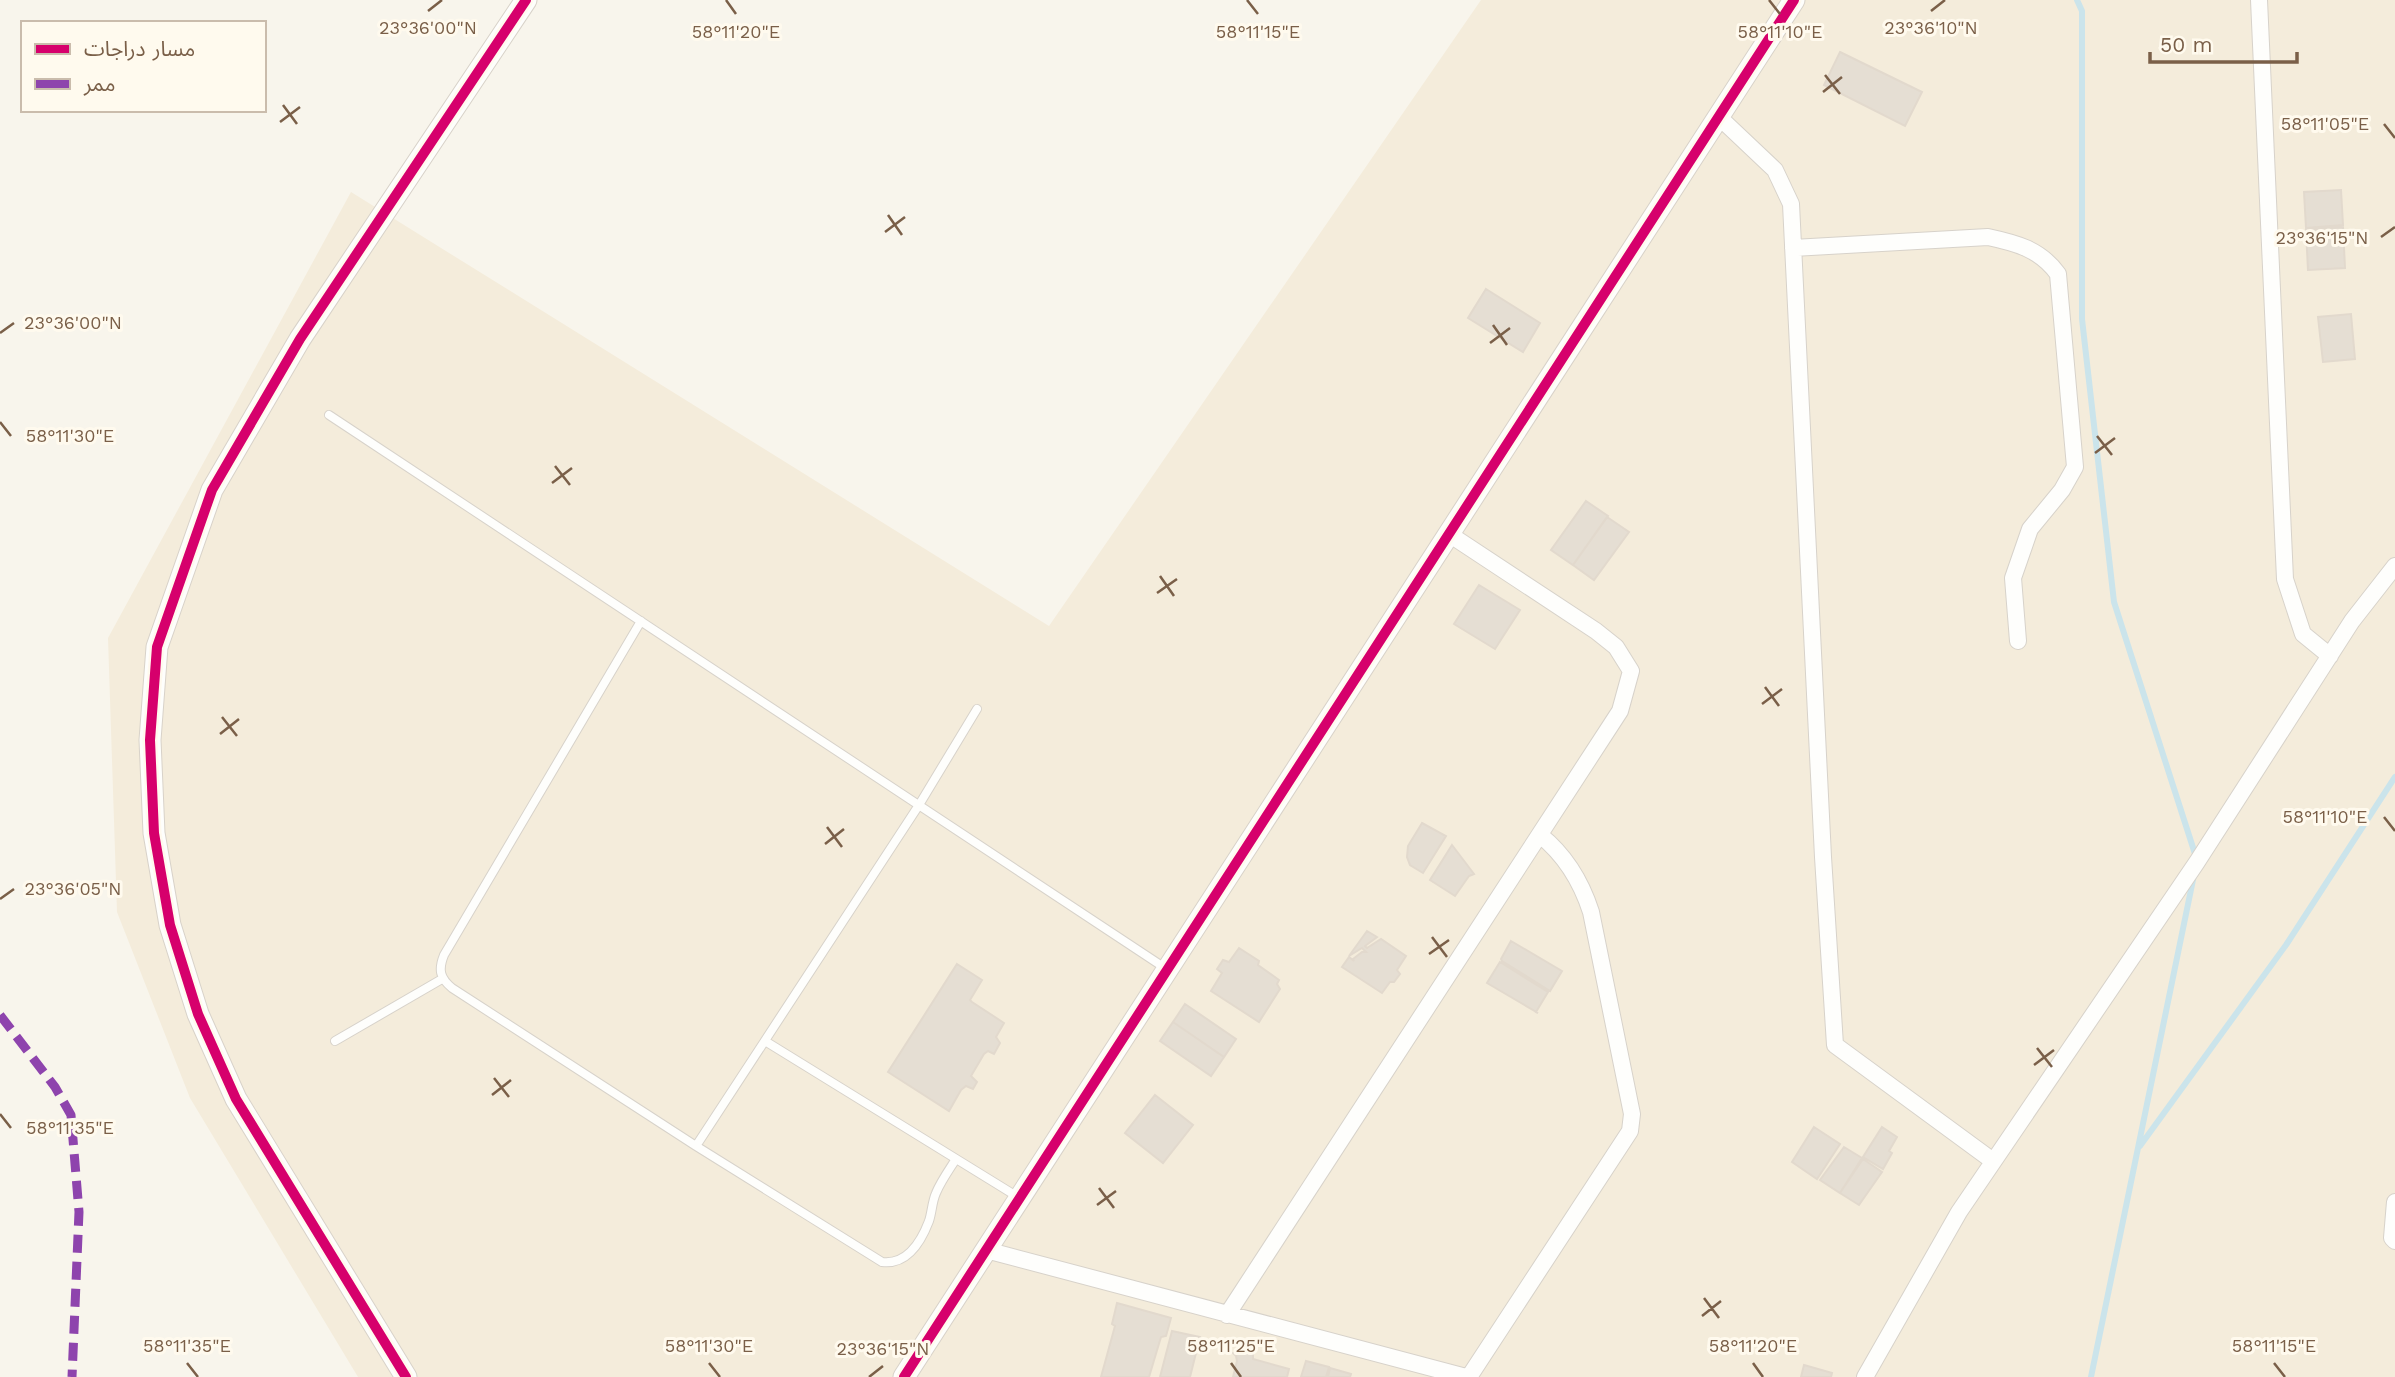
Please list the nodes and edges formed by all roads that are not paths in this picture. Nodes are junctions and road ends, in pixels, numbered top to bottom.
1 (526, 0) edge
2 (1794, 0) edge
3 (2259, 0) edge
4 (1719, 117) junction
5 (1793, 248) junction
6 (329, 415) dead end
7 (1449, 534) junction
8 (2395, 566) edge
9 (641, 621) junction
10 (2018, 641) dead end
11 (2330, 656) junction
12 (977, 709) dead end
13 (919, 805) junction
14 (1540, 835) junction
15 (1167, 969) junction
16 (442, 979) junction
17 (335, 1041) dead end
18 (765, 1041) junction
19 (696, 1146) junction
20 (956, 1159) junction
21 (1993, 1161) junction
22 (1020, 1198) junction
23 (2395, 1202) edge
24 (2395, 1241) edge
25 (986, 1250) junction
26 (1227, 1315) junction
27 (406, 1377) edge
28 (904, 1377) edge
29 (1468, 1377) edge
30 (1865, 1377) edge

1 - 27 street
2 - 4 street
3 - 11 street
4 - 5 street
4 - 7 street
5 - 10 street
5 - 21 street
6 - 9 lane
7 - 14 street
7 - 15 street
8 - 11 street
9 - 13 lane
9 - 16 lane
11 - 21 street
12 - 13 lane
13 - 15 lane
13 - 18 lane
14 - 26 street
14 - 29 street
15 - 22 street
16 - 17 lane
16 - 19 lane
18 - 19 lane
18 - 20 lane
19 - 20 lane
20 - 22 lane
21 - 30 street
22 - 25 street
23 - 24 street
25 - 26 street
25 - 28 street
26 - 29 street

